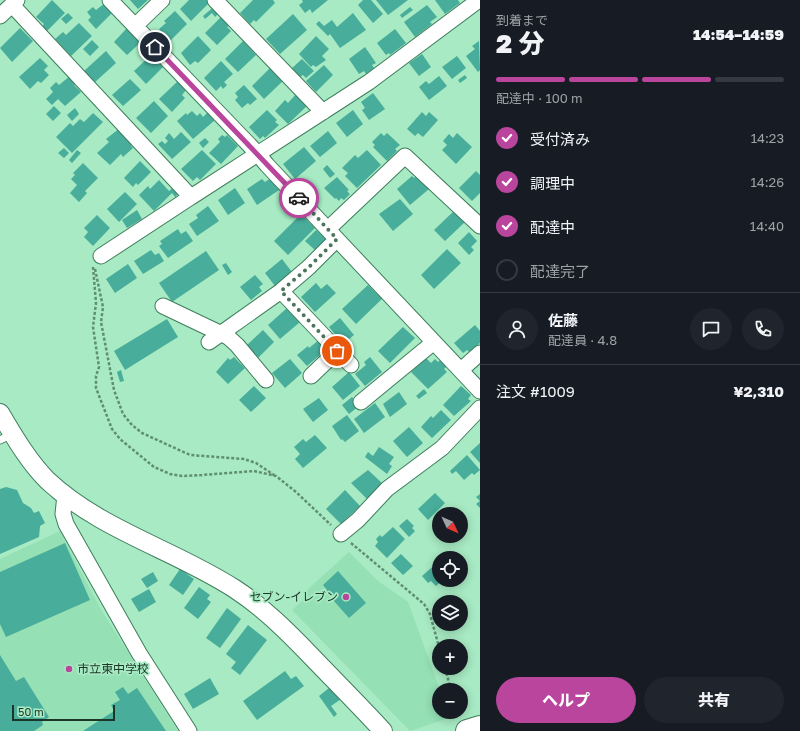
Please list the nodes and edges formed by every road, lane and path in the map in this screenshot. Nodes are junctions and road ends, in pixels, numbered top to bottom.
1 (110, 0) edge
2 (162, 0) edge
3 (215, 0) edge
4 (479, 0) edge
5 (14, 2) edge
6 (0, 16) edge
7 (135, 26) junction
8 (323, 112) junction
9 (258, 154) junction
10 (191, 197) junction
11 (480, 226) edge
12 (333, 234) junction
13 (101, 256) junction
14 (281, 291) junction
15 (162, 306) dead end
16 (222, 333) junction
17 (208, 342) dead end
18 (434, 342) junction
19 (337, 351) junction
20 (480, 353) edge
21 (350, 365) dead end
22 (461, 370) junction
23 (311, 376) dead end
24 (266, 380) dead end
25 (480, 391) edge
26 (361, 402) dead end
27 (480, 408) edge
28 (0, 413) edge
29 (6, 437) edge
30 (276, 476) junction
31 (65, 495) junction
32 (341, 534) junction
33 (437, 639) edge
34 (480, 727) edge
35 (189, 731) edge
36 (384, 731) edge
37 (467, 731) edge

1 - 7 street
2 - 7 street
3 - 8 street
4 - 8 street
5 - 6 street
5 - 10 street
7 - 9 street
8 - 9 street
9 - 10 street
9 - 12 street
10 - 13 street
11 - 12 street
12 - 14 street
12 - 18 street
13 - 30 path
13 - 30 path
14 - 16 street
14 - 19 street
15 - 16 street
16 - 17 street
16 - 24 street
18 - 22 street
18 - 26 street
19 - 21 street
19 - 23 street
20 - 22 street
22 - 25 street
27 - 32 street
28 - 29 street
29 - 31 street
30 - 32 path
31 - 35 street
31 - 36 street
32 - 33 path
34 - 37 main road

